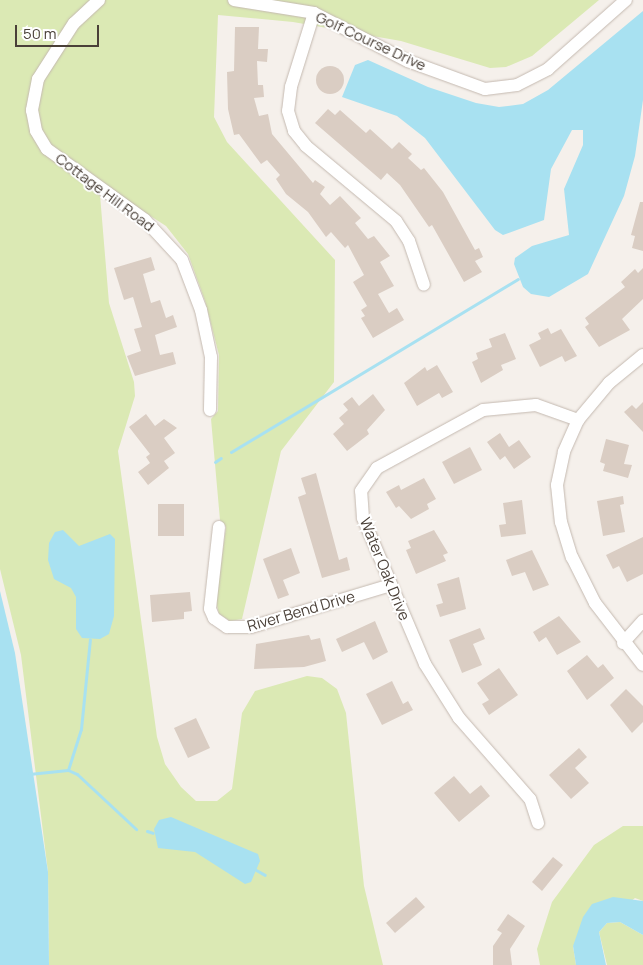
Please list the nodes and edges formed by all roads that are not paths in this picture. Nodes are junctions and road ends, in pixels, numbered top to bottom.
1 (99, 0) edge
2 (234, 0) edge
3 (626, 0) edge
4 (314, 13) junction
5 (424, 285) dead end
6 (643, 355) edge
7 (210, 410) dead end
8 (578, 420) junction
9 (219, 528) dead end
10 (391, 585) junction
11 (643, 622) edge
12 (623, 643) junction
13 (643, 665) edge
14 (538, 823) dead end

1 - 7 street, Cottage Hill Road
2 - 4 street, Golf Course Drive
3 - 4 street, Golf Course Drive
4 - 5 street
6 - 8 street
8 - 10 street, Water Oak Drive
8 - 12 street
9 - 10 street, River Bend Drive
10 - 14 street, Water Oak Drive
11 - 12 street
12 - 13 street

